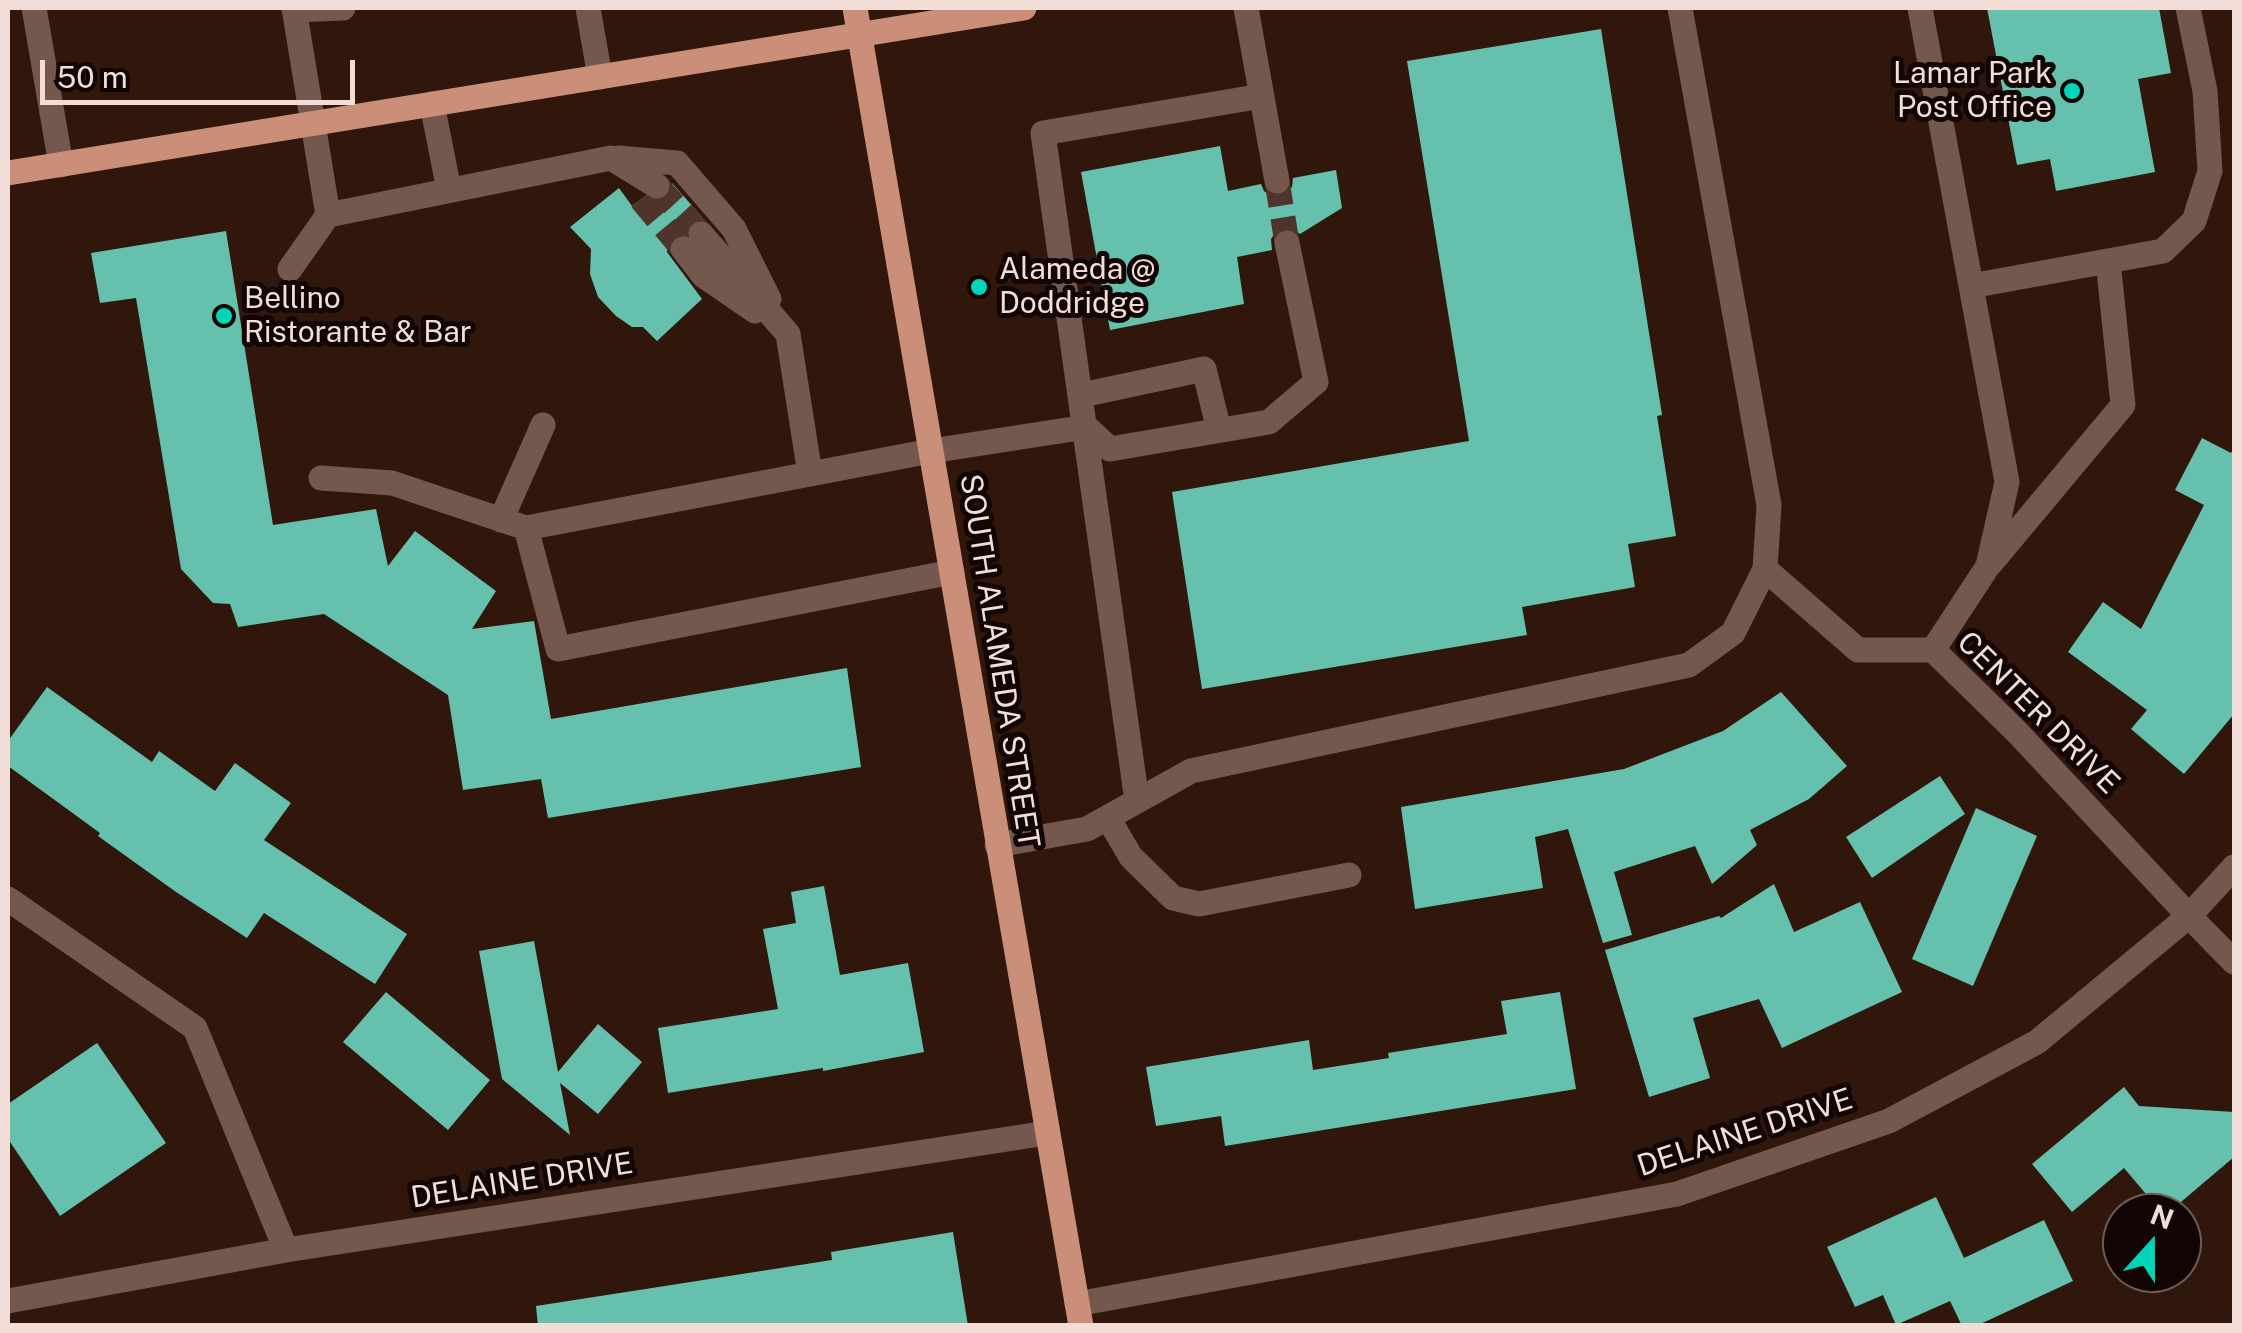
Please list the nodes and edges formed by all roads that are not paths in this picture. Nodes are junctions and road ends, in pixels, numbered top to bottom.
1 (34, 8) edge
2 (343, 8) edge
3 (588, 8) edge
4 (855, 8) edge
5 (1024, 8) edge
6 (1246, 8) edge
7 (1680, 8) edge
8 (1920, 8) edge
9 (2188, 8) edge
10 (294, 9) edge
11 (860, 36) junction
12 (600, 77) junction
13 (1262, 96) junction
14 (432, 104) junction
15 (314, 123) junction
16 (611, 158) junction
17 (61, 165) junction
18 (8, 174) edge
19 (1277, 181) tunnel mouth
20 (449, 190) junction
21 (649, 192) tunnel mouth
22 (328, 215) junction
23 (692, 242) tunnel mouth
24 (1287, 243) tunnel mouth
25 (2108, 261) junction
26 (290, 269) dead end
27 (1970, 286) junction
28 (788, 334) junction
29 (1082, 395) junction
30 (544, 425) dead end
31 (1086, 427) junction
32 (1218, 430) junction
33 (931, 451) junction
34 (810, 474) junction
35 (322, 478) dead end
36 (501, 520) junction
37 (526, 528) junction
38 (1988, 566) junction
39 (1765, 569) junction
40 (952, 572) junction
41 (1933, 650) junction
42 (1137, 802) junction
43 (1108, 818) junction
44 (997, 845) junction
45 (2234, 867) edge
46 (1350, 875) dead end
47 (8, 899) edge
48 (2188, 916) junction
49 (2234, 962) edge
50 (1047, 1133) junction
51 (286, 1250) junction
52 (8, 1301) edge
53 (1079, 1315) edge

1 - 17 street
2 - 10 street
3 - 12 street
4 - 11 main road, SOUTH ALAMEDA STREET
5 - 11 main road
6 - 13 street
7 - 39 street
8 - 27 street
9 - 25 street
10 - 15 street
11 - 12 main road
11 - 33 main road, SOUTH ALAMEDA STREET
12 - 14 main road
13 - 19 street
13 - 29 street
14 - 15 main road
14 - 20 street
15 - 17 main road
15 - 22 street
16 - 20 street
16 - 21 street
16 - 28 street
17 - 18 main road
20 - 22 street
22 - 26 street
23 - 28 street
24 - 32 street
25 - 27 street
25 - 38 street
27 - 38 street
28 - 34 street
29 - 31 street
29 - 32 street
30 - 36 street
31 - 32 street
31 - 33 street
31 - 42 street
33 - 34 street
33 - 40 main road, SOUTH ALAMEDA STREET
34 - 37 street
35 - 36 street
36 - 37 street
37 - 40 street
38 - 41 street
39 - 41 street, CENTER DRIVE
39 - 42 street
40 - 44 main road, SOUTH ALAMEDA STREET
41 - 48 street, CENTER DRIVE
42 - 43 street
43 - 44 street
43 - 46 street
44 - 50 main road, SOUTH ALAMEDA STREET
45 - 48 street, DELAINE DRIVE
47 - 51 street
48 - 49 street, CENTER DRIVE
48 - 53 street, DELAINE DRIVE
50 - 51 street, DELAINE DRIVE
50 - 53 main road, SOUTH ALAMEDA STREET
51 - 52 street, DELAINE DRIVE

